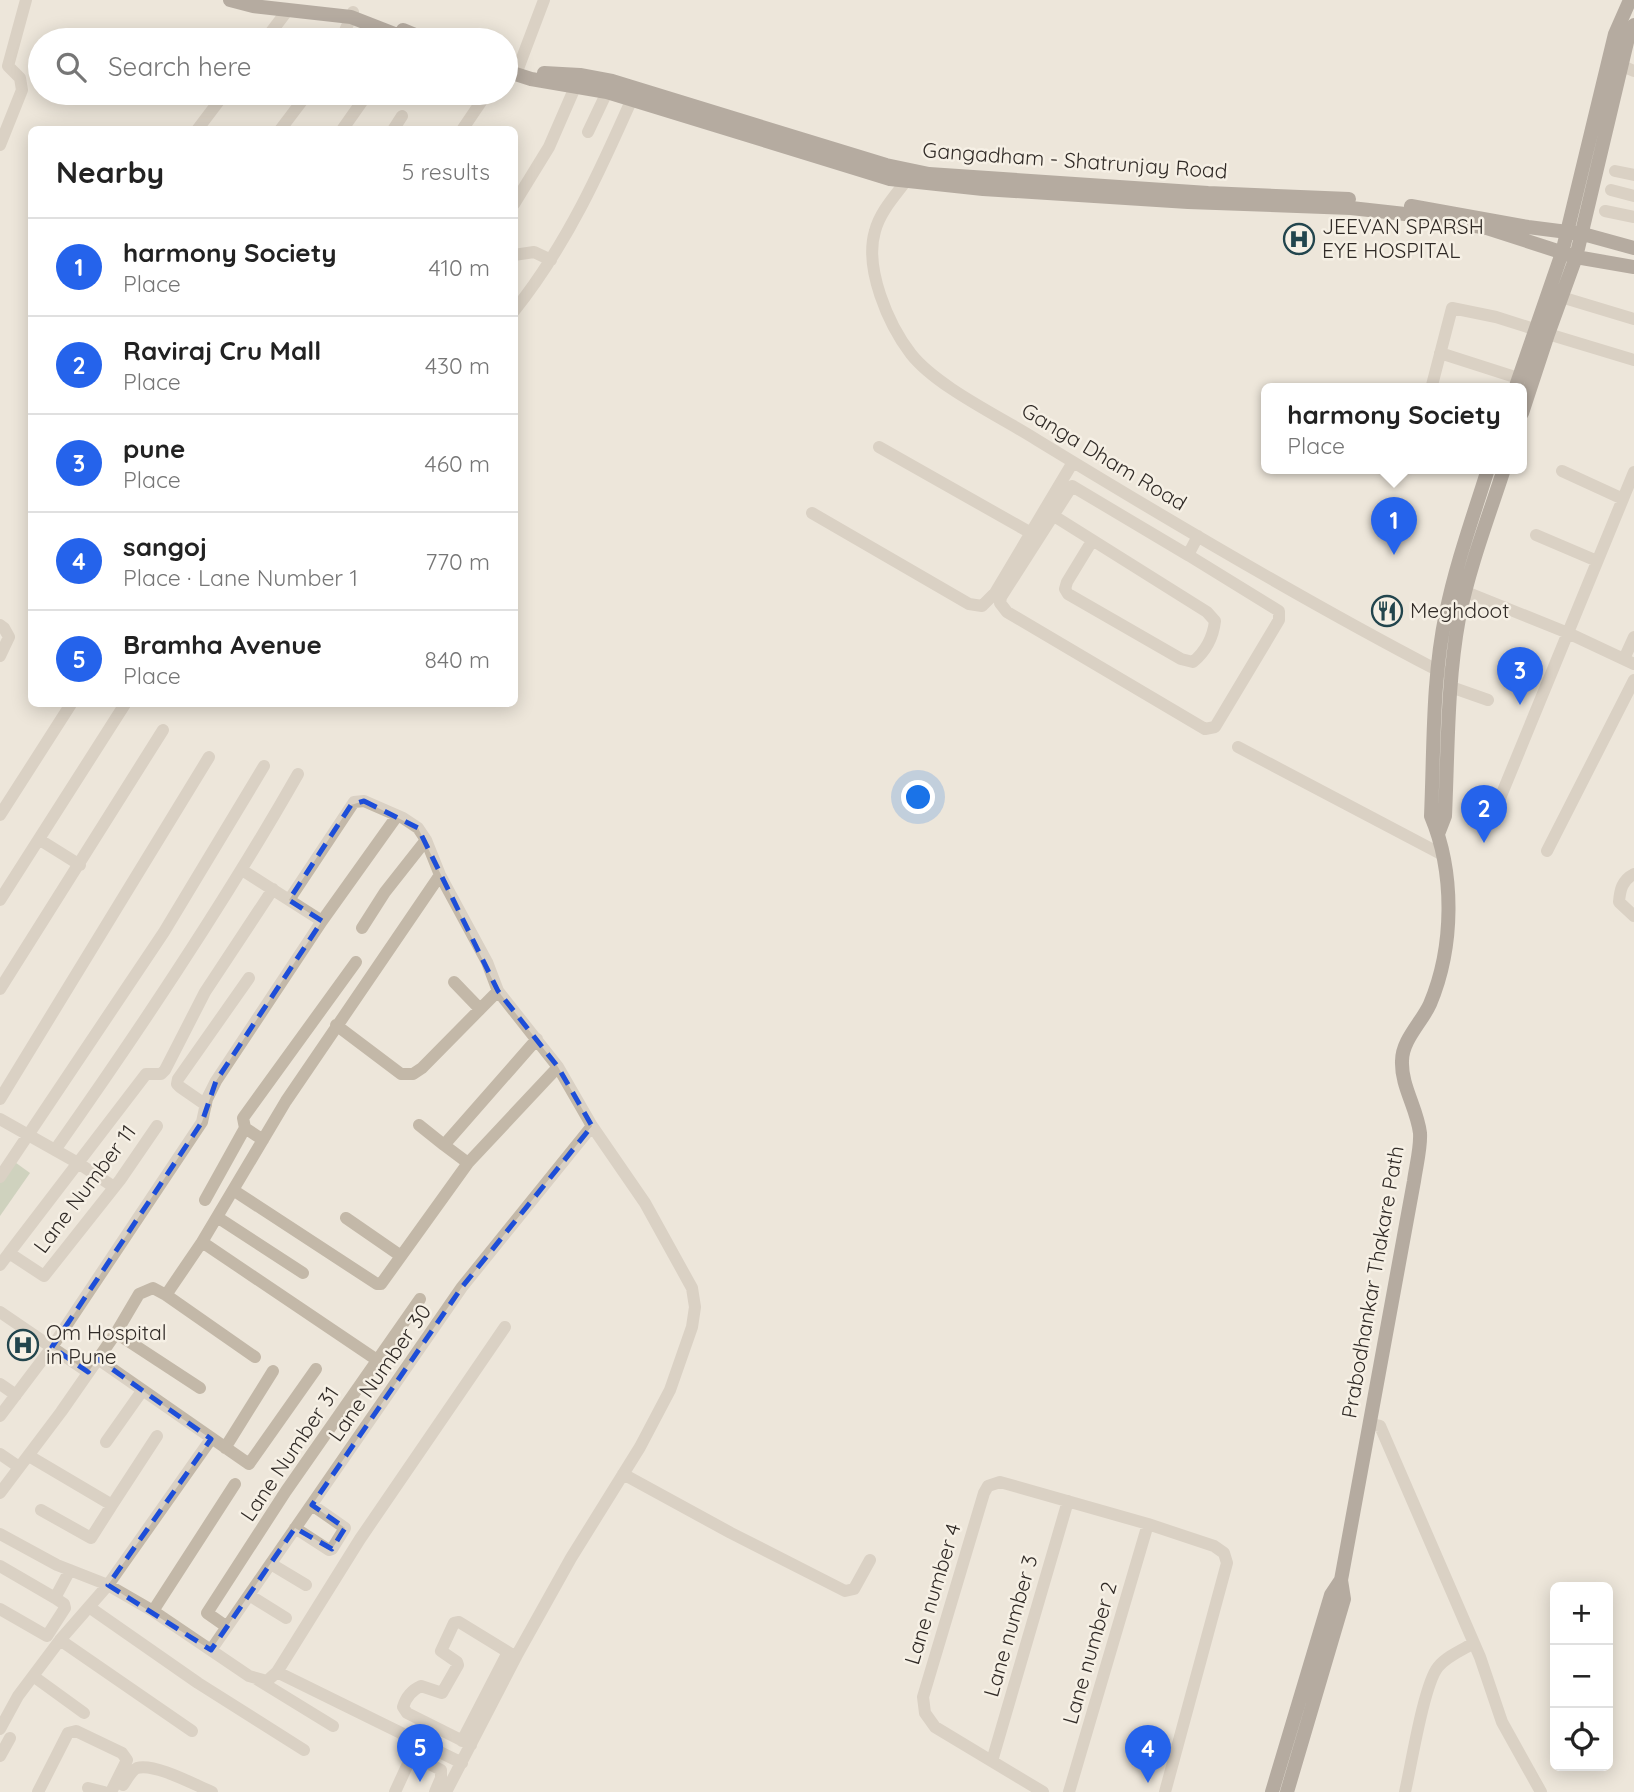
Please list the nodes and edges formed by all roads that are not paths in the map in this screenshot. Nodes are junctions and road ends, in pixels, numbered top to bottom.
1 (26, 0) edge
2 (230, 0) edge
3 (276, 0) edge
4 (544, 0) edge
5 (1630, 0) edge
6 (306, 5) edge
7 (287, 11) junction
8 (352, 14) junction
9 (1634, 25) edge
10 (274, 28) edge
11 (346, 28) edge
12 (383, 28) edge
13 (518, 56) edge
14 (1628, 68) edge
15 (518, 70) edge
16 (578, 80) junction
17 (607, 92) junction
18 (634, 94) junction
19 (216, 105) edge
20 (299, 105) edge
21 (360, 105) edge
22 (479, 105) edge
23 (402, 116) dead end
24 (200, 126) edge
25 (284, 126) edge
26 (345, 126) edge
27 (396, 126) edge
28 (465, 126) edge
29 (588, 132) dead end
30 (0, 145) edge
31 (1615, 171) dead end
32 (908, 176) junction
33 (1634, 176) edge
34 (1611, 190) dead end
35 (1634, 196) edge
36 (518, 198) edge
37 (1605, 211) dead end
38 (1634, 217) edge
39 (1525, 233) junction
40 (1575, 233) junction
41 (1634, 248) edge
42 (518, 254) edge
43 (1569, 255) junction
44 (551, 260) junction
45 (1634, 267) edge
46 (1561, 297) junction
47 (518, 305) edge
48 (1634, 319) edge
49 (1541, 331) junction
50 (1440, 353) junction
51 (1634, 360) edge
52 (1433, 383) edge
53 (1516, 383) edge
54 (1527, 391) edge
55 (879, 447) dead end
56 (1073, 462) junction
57 (1562, 471) dead end
58 (1634, 472) edge
59 (1487, 474) edge
60 (1502, 474) edge
61 (1623, 499) junction
62 (812, 513) dead end
63 (1054, 516) junction
64 (1031, 533) junction
65 (1536, 535) dead end
66 (1198, 536) junction
67 (1092, 541) junction
68 (1188, 555) junction
69 (1597, 561) junction
70 (1466, 592) junction
71 (0, 625) edge
72 (1567, 633) junction
73 (1634, 637) edge
74 (0, 656) edge
75 (1629, 661) edge
76 (1446, 677) junction
77 (1634, 680) edge
78 (1488, 700) dead end
79 (69, 707) edge
80 (123, 707) edge
81 (163, 730) dead end
82 (1238, 747) dead end
83 (209, 757) dead end
84 (264, 766) dead end
85 (298, 774) dead end
86 (1496, 808) dead end
87 (0, 815) edge
88 (397, 816) junction
89 (1438, 834) junction
90 (40, 840) junction
91 (426, 840) junction
92 (1547, 851) dead end
93 (1441, 854) junction
94 (80, 865) junction
95 (242, 870) junction
96 (1634, 874) edge
97 (440, 875) junction
98 (273, 890) junction
99 (0, 900) edge
100 (289, 900) junction
101 (1634, 916) edge
102 (322, 921) junction
103 (362, 928) dead end
104 (356, 962) dead end
105 (249, 978) dead end
106 (454, 982) dead end
107 (0, 989) edge
108 (498, 990) junction
109 (480, 1009) junction
110 (336, 1025) junction
111 (537, 1039) junction
112 (558, 1067) junction
113 (0, 1099) edge
114 (206, 1105) junction
115 (0, 1119) edge
116 (419, 1125) dead end
117 (157, 1126) dead end
118 (592, 1126) junction
119 (244, 1128) junction
120 (28, 1133) junction
121 (263, 1140) junction
122 (444, 1145) junction
123 (55, 1150) junction
124 (78, 1163) junction
125 (468, 1163) junction
126 (0, 1177) edge
127 (114, 1187) junction
128 (233, 1190) junction
129 (205, 1200) dead end
130 (217, 1217) junction
131 (346, 1218) dead end
132 (202, 1242) junction
133 (9, 1253) junction
134 (401, 1256) junction
135 (0, 1265) edge
136 (303, 1273) dead end
137 (166, 1295) junction
138 (420, 1298) dead end
139 (0, 1312) edge
140 (505, 1327) dead end
141 (116, 1333) junction
142 (52, 1347) junction
143 (256, 1357) dead end
144 (98, 1359) junction
145 (377, 1360) junction
146 (316, 1368) dead end
147 (274, 1371) dead end
148 (88, 1372) junction
149 (0, 1384) edge
150 (200, 1388) dead end
151 (142, 1391) junction
152 (16, 1395) junction
153 (0, 1416) edge
154 (1370, 1424) junction
155 (157, 1436) dead end
156 (211, 1440) junction
157 (106, 1442) dead end
158 (225, 1448) junction
159 (0, 1454) edge
160 (29, 1456) junction
161 (19, 1467) junction
162 (623, 1474) junction
163 (235, 1484) dead end
164 (0, 1493) edge
165 (1068, 1502) junction
166 (112, 1505) junction
167 (312, 1505) junction
168 (41, 1510) dead end
169 (1148, 1524) junction
170 (295, 1528) junction
171 (348, 1531) dead end
172 (0, 1534) edge
173 (360, 1539) junction
174 (870, 1560) dead end
175 (271, 1564) junction
176 (0, 1566) edge
177 (70, 1570) junction
178 (1340, 1580) junction
179 (108, 1585) junction
180 (306, 1586) dead end
181 (249, 1595) junction
182 (55, 1598) junction
183 (89, 1607) junction
184 (0, 1609) edge
185 (153, 1611) junction
186 (286, 1618) dead end
187 (227, 1627) junction
188 (60, 1640) junction
189 (1474, 1643) junction
190 (211, 1650) junction
191 (512, 1654) junction
192 (277, 1672) junction
193 (33, 1676) junction
194 (258, 1680) junction
195 (84, 1713) dead end
196 (333, 1726) dead end
197 (192, 1731) dead end
198 (5, 1733) edge
199 (466, 1743) junction
200 (304, 1750) dead end
201 (0, 1756) edge
202 (992, 1761) junction
203 (461, 1763) junction
204 (88, 1788) dead end
205 (38, 1792) edge
206 (104, 1792) edge
207 (111, 1792) edge
208 (119, 1792) edge
209 (212, 1792) edge
210 (395, 1792) edge
211 (435, 1792) edge
212 (446, 1792) edge
213 (1043, 1792) edge
214 (1069, 1792) edge
215 (1164, 1792) edge
216 (1272, 1792) edge
217 (1287, 1792) edge
218 (1405, 1792) edge
219 (1541, 1792) edge

1 - 30 street
2 - 7 main road
3 - 6 main road
4 - 13 street
5 - 40 main road
6 - 7 main road
6 - 8 main road
7 - 10 street
8 - 11 street
8 - 12 main road
9 - 14 main road
14 - 40 main road
15 - 16 main road, Gangadham - Shatrunjay Road
16 - 17 main road, Gangadham - Shatrunjay Road
16 - 18 main road, Gangadham - Shatrunjay Road
16 - 36 street
17 - 18 main road, Gangadham - Shatrunjay Road
17 - 29 street
18 - 32 main road, Gangadham - Shatrunjay Road
18 - 44 street
19 - 24 street
20 - 25 street
21 - 26 street
22 - 28 street
23 - 27 street
31 - 33 street
32 - 39 main road, Gangadham - Shatrunjay Road
32 - 56 street, Ganga Dham Road
34 - 35 street
37 - 38 street
39 - 40 main road
39 - 43 main road
40 - 41 main road
40 - 43 main road
42 - 44 street
43 - 45 main road
43 - 46 main road
43 - 49 main road
44 - 47 street
46 - 48 street
46 - 49 main road
49 - 50 street
49 - 51 street
49 - 53 main road
49 - 54 main road
50 - 52 street
50 - 53 street
55 - 64 street
56 - 64 street
56 - 66 street, Ganga Dham Road
57 - 61 street
58 - 61 street
59 - 76 main road, Prabodhankar Thakare Path
60 - 70 main road, Prabodhankar Thakare Path
61 - 69 street
62 - 64 street
63 - 67 street
63 - 68 street
63 - 68 street
65 - 69 street
66 - 68 street
66 - 76 street, Ganga Dham Road
67 - 67 street
69 - 72 street
70 - 72 street
70 - 76 main road, Prabodhankar Thakare Path
71 - 74 street
72 - 75 street
72 - 86 street
73 - 75 street
76 - 78 street, Ganga Dham Road
76 - 89 main road, Prabodhankar Thakare Path
76 - 89 main road, Prabodhankar Thakare Path
77 - 92 street
79 - 87 street
80 - 90 street
81 - 94 street
82 - 93 street
83 - 113 street
84 - 120 street
85 - 95 street
88 - 91 street
88 - 100 street
88 - 102 street
89 - 93 main road, Prabodhankar Thakare Path
90 - 94 street
90 - 99 street
91 - 97 street
91 - 103 street
93 - 154 main road, Prabodhankar Thakare Path
94 - 107 street
95 - 98 street
95 - 123 street
96 - 101 street
97 - 108 street
97 - 110 street
98 - 100 street
98 - 124 street
100 - 102 street
102 - 114 street
104 - 119 street
105 - 114 street
106 - 109 street
108 - 109 street
108 - 111 street
109 - 110 street
110 - 121 street
111 - 112 street
111 - 122 street
112 - 118 street
112 - 125 street
114 - 142 street
115 - 120 street
116 - 122 street
117 - 127 street, Lane Number 11
118 - 162 street
118 - 167 street, Lane Number 30
119 - 121 street
119 - 129 street
120 - 123 street
120 - 126 street
121 - 128 street
122 - 125 street
123 - 124 street
124 - 127 street
124 - 133 street
125 - 134 street
127 - 133 street, Lane Number 11
128 - 130 street
128 - 134 street
130 - 132 street
130 - 136 street
131 - 134 street
132 - 137 street
132 - 145 street
133 - 135 street
137 - 141 street
137 - 143 street
138 - 145 street, Lane Number 31
139 - 142 street
140 - 173 street
141 - 144 street
141 - 150 street
142 - 148 street
142 - 152 street
144 - 148 street
144 - 151 street
145 - 187 street, Lane Number 31
146 - 158 street
147 - 158 street
148 - 160 street
149 - 152 street
151 - 156 street
151 - 157 street
152 - 153 street
154 - 178 main road, Prabodhankar Thakare Path
154 - 189 street
155 - 166 street
156 - 158 street
156 - 179 street
159 - 161 street
160 - 161 street
160 - 166 street
161 - 164 street
162 - 174 street
162 - 191 street
163 - 185 street
165 - 169 street
165 - 202 street, Lane number 3
165 - 202 street, Lane number 4
166 - 168 street
167 - 170 street, Lane Number 30
167 - 170 street
169 - 214 street, Lane number 2
169 - 215 street
170 - 175 street, Lane Number 30
171 - 173 street
172 - 177 street
173 - 192 street
175 - 180 street
175 - 181 street, Lane Number 30
176 - 182 street
177 - 179 street
177 - 182 street
178 - 216 main road, Prabodhankar Thakare Path
178 - 217 main road, Prabodhankar Thakare Path
179 - 183 street
179 - 185 street
181 - 186 street
181 - 187 street, Lane Number 30
182 - 184 street
183 - 188 street
183 - 200 street
185 - 190 street
187 - 190 street, Lane Number 30
188 - 193 street
188 - 197 street
189 - 218 street
189 - 219 street
190 - 194 street
191 - 199 street
191 - 199 street
192 - 194 street
192 - 203 street
193 - 195 street
193 - 198 street
194 - 196 street
198 - 201 street
199 - 203 street
202 - 213 street
203 - 212 street
204 - 206 street
205 - 207 street
208 - 209 street
210 - 211 street

